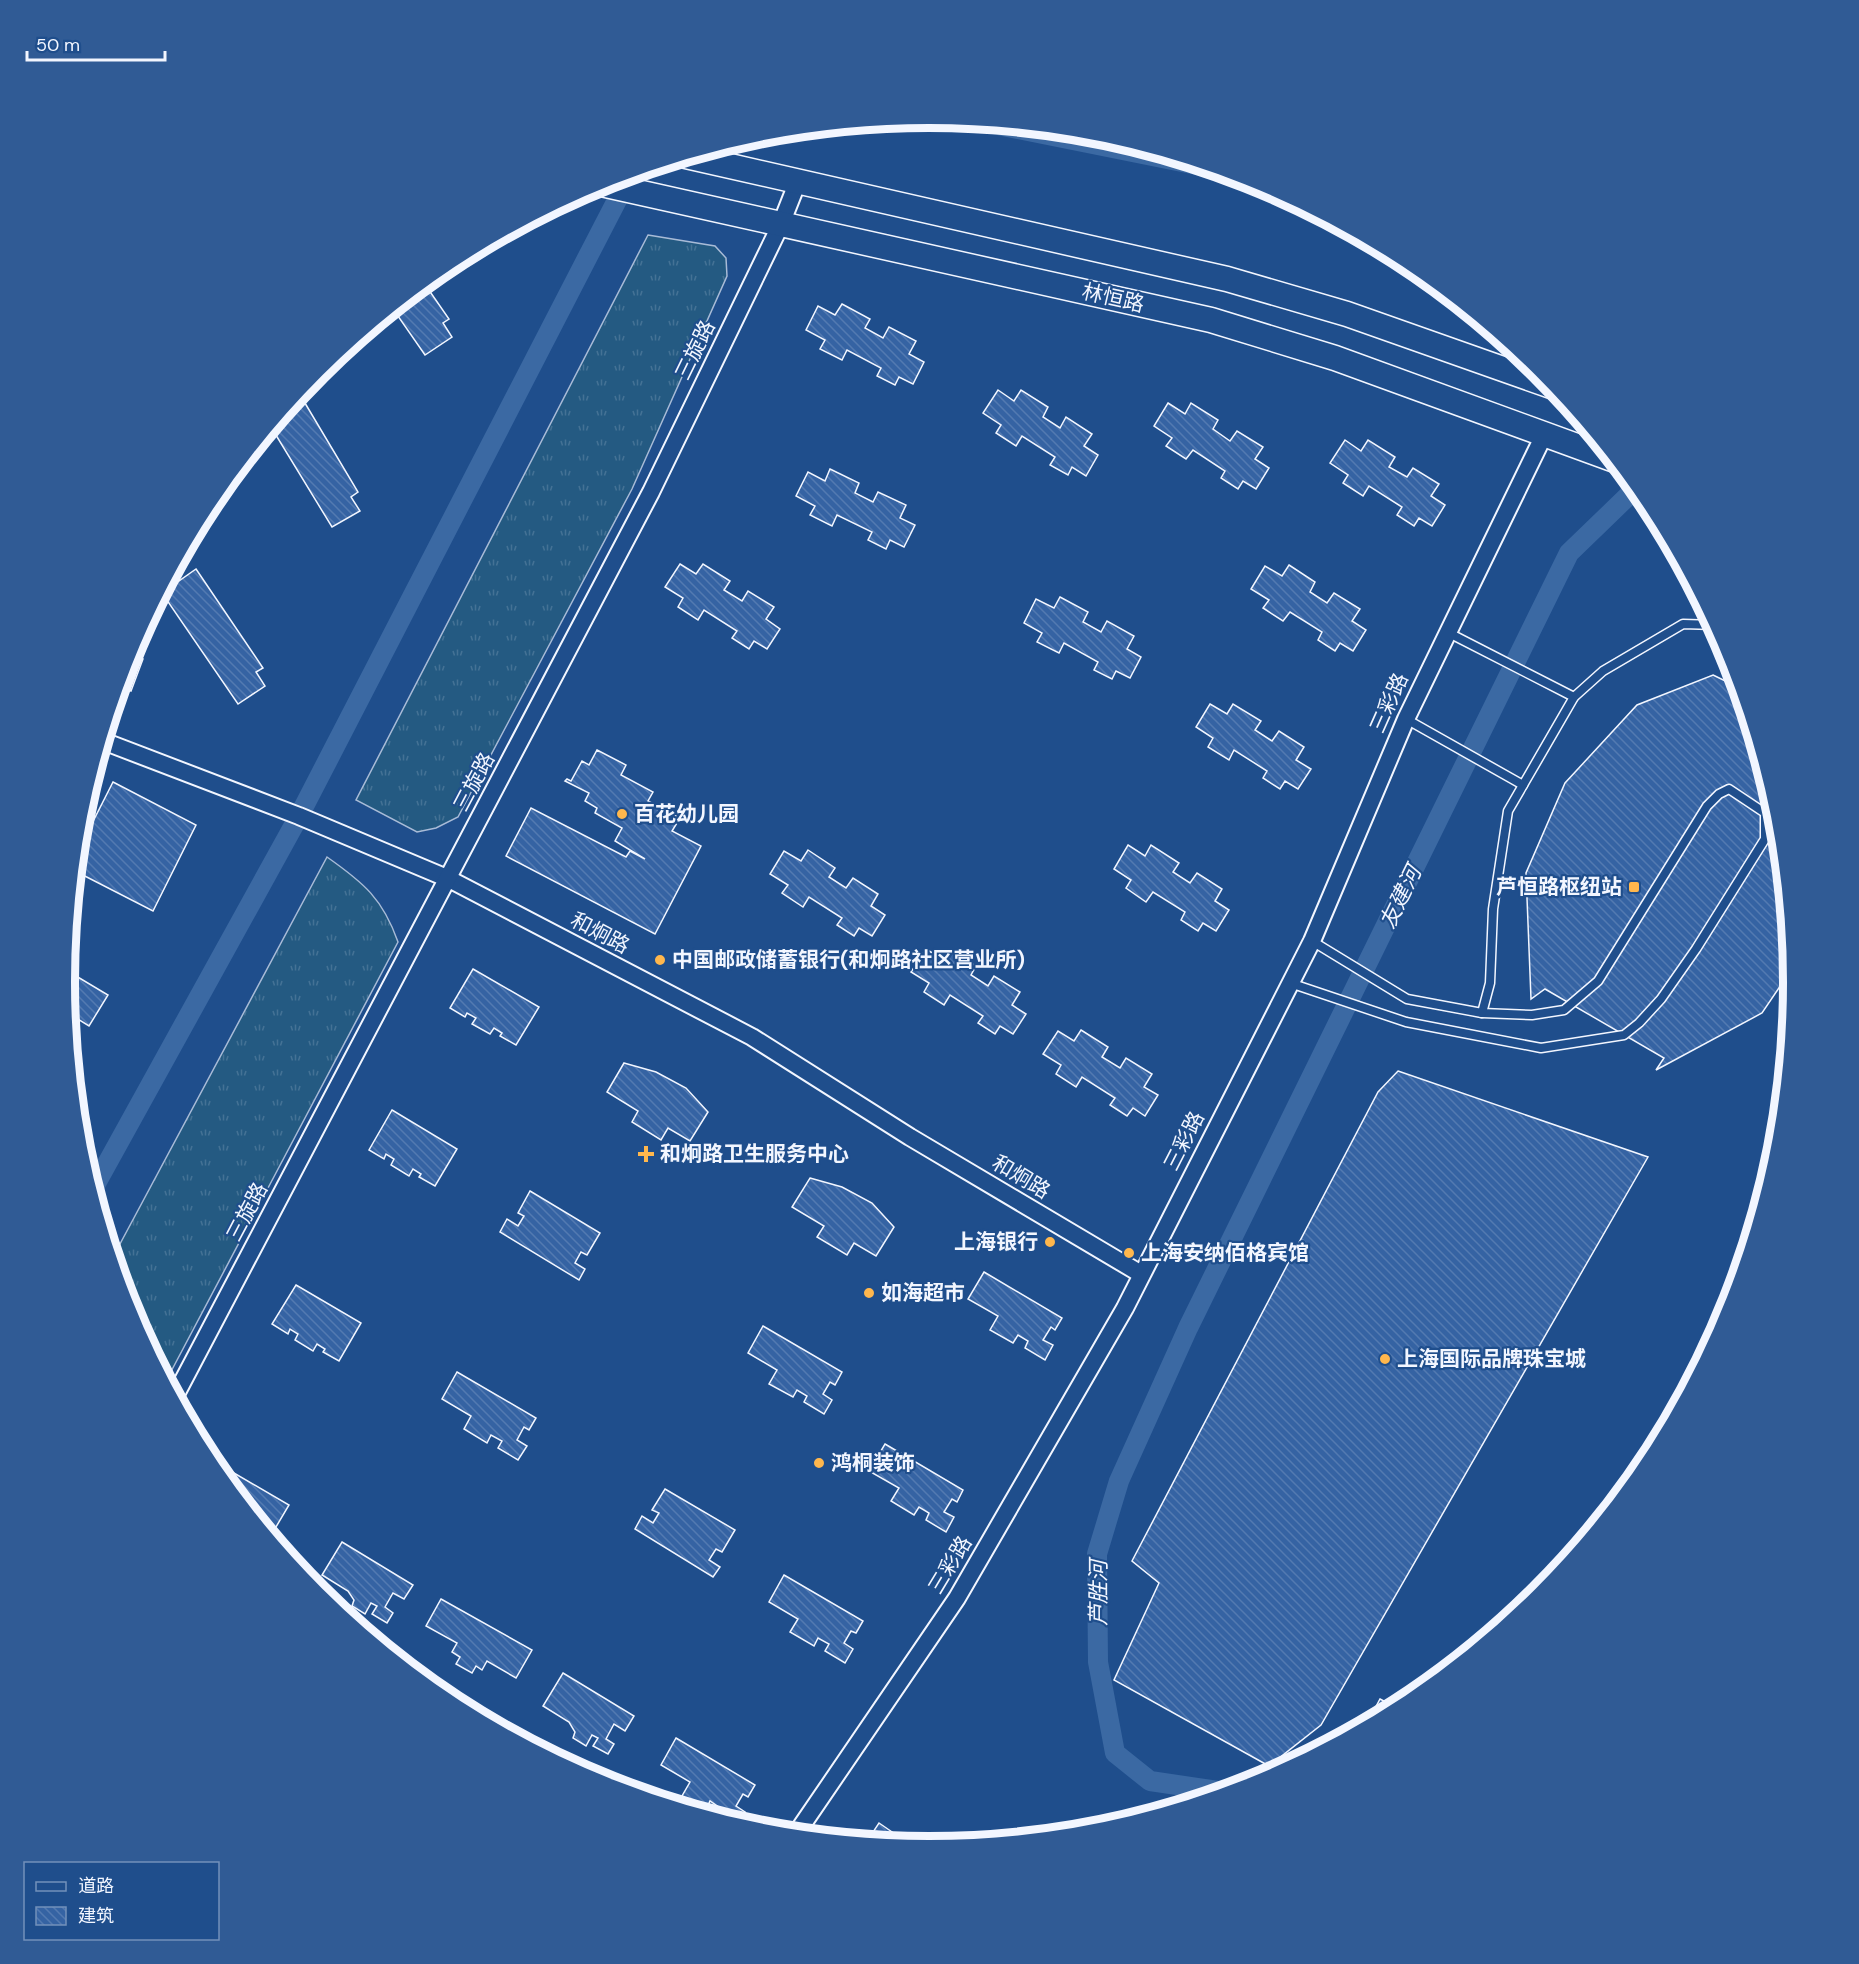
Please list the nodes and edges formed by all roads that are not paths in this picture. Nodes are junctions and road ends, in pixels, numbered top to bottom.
1 (701, 159) edge
2 (798, 181) junction
3 (617, 187) edge
4 (781, 224) junction
5 (1537, 381) edge
6 (1545, 433) junction
7 (1601, 455) edge
8 (1705, 625) edge
9 (1447, 633) junction
10 (1574, 697) junction
11 (1406, 719) junction
12 (109, 743) edge
13 (1523, 785) junction
14 (449, 879) junction
15 (1312, 941) junction
16 (1290, 984) junction
17 (1482, 1013) junction
18 (1141, 1274) junction
19 (179, 1389) edge
20 (801, 1826) edge

1 - 2 main road, 林恒路
2 - 4 street, 三旋路
2 - 5 main road, 林恒路
3 - 4 main road, 林恒路
4 - 6 main road, 林恒路
4 - 14 street, 三旋路
6 - 7 main road, 林恒路
6 - 9 street, 三彩路
8 - 10 lane
9 - 10 lane
9 - 11 street, 三彩路
10 - 13 lane
11 - 13 lane
11 - 15 street, 三彩路
12 - 14 street, 和炯路
13 - 17 lane
14 - 18 street, 和炯路
14 - 19 street, 三旋路
15 - 16 street, 三彩路
15 - 17 lane
16 - 17 lane
16 - 18 street, 三彩路
18 - 20 street, 三彩路

